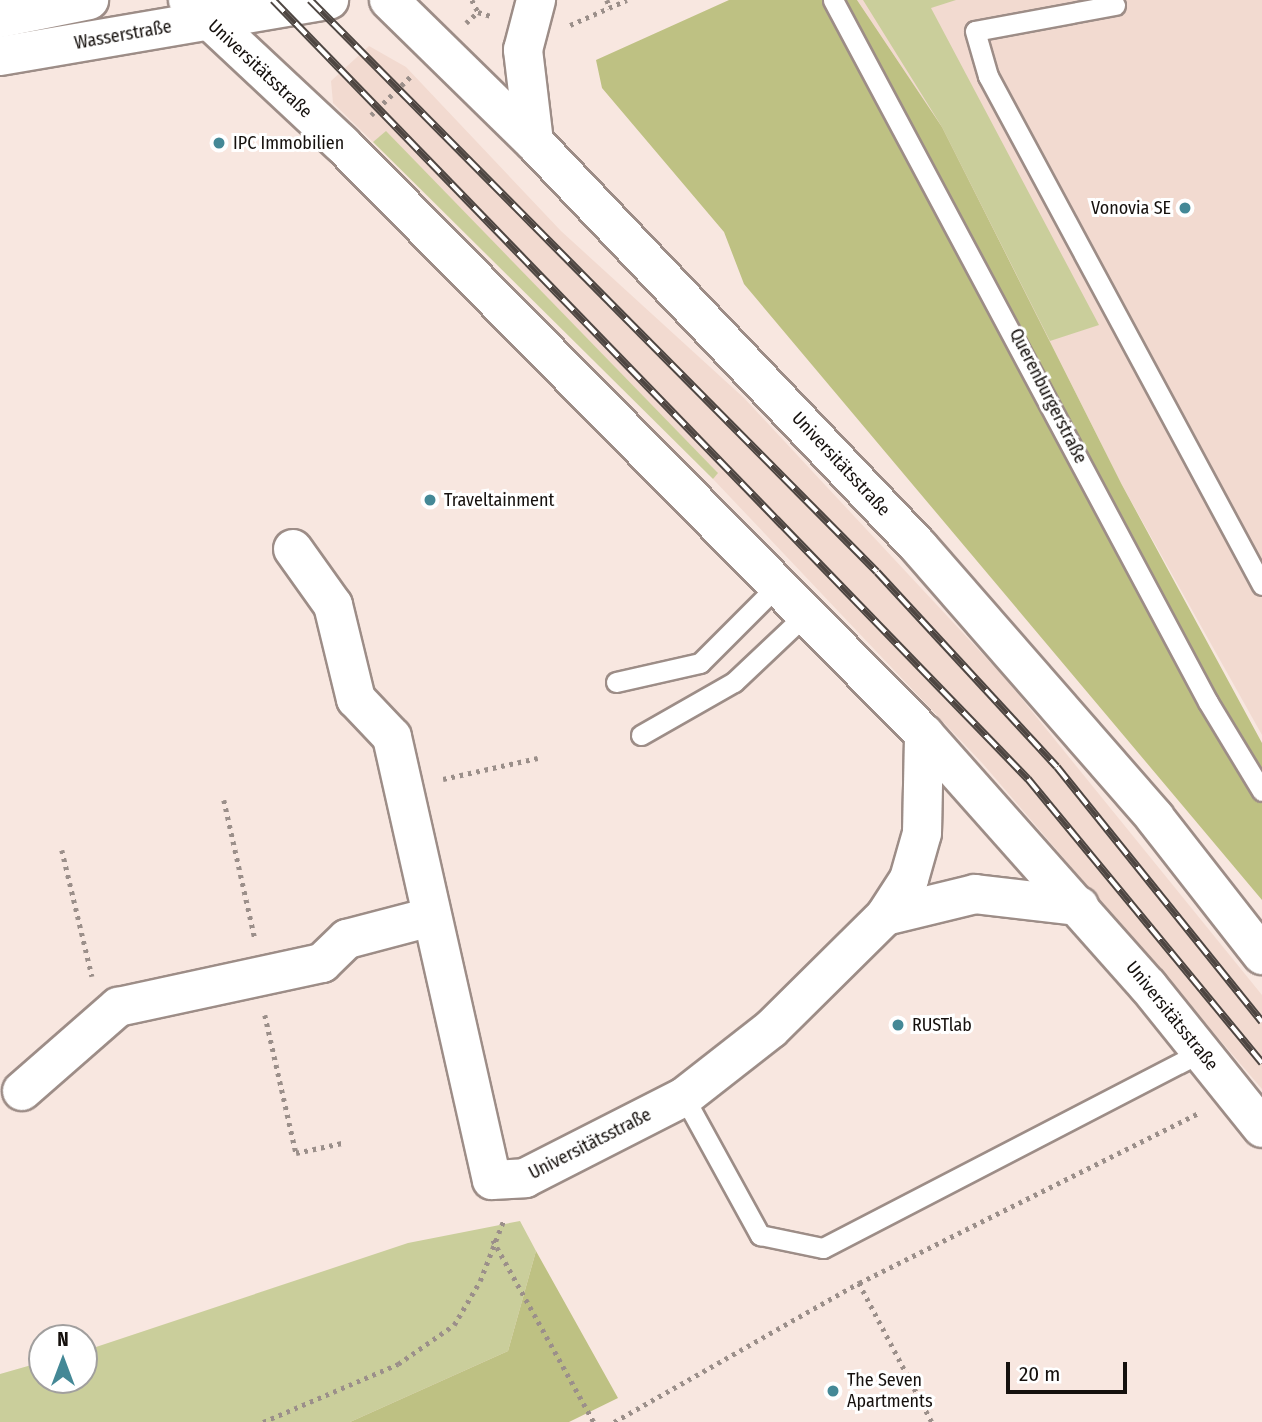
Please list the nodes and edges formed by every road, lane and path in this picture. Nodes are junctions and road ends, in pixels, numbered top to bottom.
1 (89, 0) edge
2 (329, 0) edge
3 (389, 0) edge
4 (472, 0) edge
5 (536, 0) edge
6 (607, 0) edge
7 (627, 0) edge
8 (833, 0) edge
9 (1115, 5) dead end
10 (610, 8) junction
11 (197, 10) edge
12 (478, 12) junction
13 (0, 18) edge
14 (499, 18) dead end
15 (466, 22) dead end
16 (562, 29) dead end
17 (0, 56) edge
18 (415, 72) dead end
19 (365, 121) dead end
20 (534, 142) junction
21 (293, 549) dead end
22 (779, 584) junction
23 (1262, 586) edge
24 (807, 613) junction
25 (616, 682) dead end
26 (924, 734) junction
27 (641, 735) dead end
28 (538, 758) dead end
29 (403, 788) junction
30 (1262, 791) edge
31 (224, 800) dead end
32 (62, 850) dead end
33 (1079, 906) junction
34 (885, 916) junction
35 (431, 917) junction
36 (1262, 955) edge
37 (259, 976) junction
38 (108, 1015) junction
39 (1201, 1052) junction
40 (22, 1091) dead end
41 (1237, 1094) junction
42 (684, 1097) junction
43 (1262, 1128) edge
44 (342, 1143) dead end
45 (525, 1178) junction
46 (493, 1240) junction
47 (859, 1283) junction
48 (264, 1422) edge
49 (594, 1422) edge
50 (614, 1422) edge
51 (932, 1422) edge

1 - 13 main road
2 - 11 main road, Wasserstraße
3 - 20 main road, Universitätsstraße
4 - 12 path
5 - 20 main road
6 - 10 path
7 - 10 path
8 - 30 lane, Querenburgerstraße
9 - 23 lane
10 - 16 path
11 - 17 main road, Wasserstraße
11 - 22 main road, Universitätsstraße
12 - 14 path
12 - 15 path
18 - 19 path
20 - 36 main road, Universitätsstraße
21 - 29 main road, Universitätsstraße
22 - 24 main road, Universitätsstraße
22 - 25 lane
24 - 26 main road, Universitätsstraße
24 - 27 lane
26 - 33 main road, Universitätsstraße
26 - 34 main road, Universitätsstraße
28 - 29 path
29 - 35 main road, Universitätsstraße
31 - 37 path
32 - 38 path
33 - 34 main road
33 - 39 main road, Universitätsstraße
34 - 42 main road, Universitätsstraße
35 - 37 main road
35 - 45 main road, Universitätsstraße
37 - 38 main road
37 - 44 path
38 - 40 main road
39 - 41 main road, Universitätsstraße
39 - 42 lane
41 - 43 main road, Universitätsstraße
41 - 47 path
42 - 45 main road, Universitätsstraße
45 - 46 path
46 - 48 path
46 - 49 path
47 - 50 path
47 - 51 path

